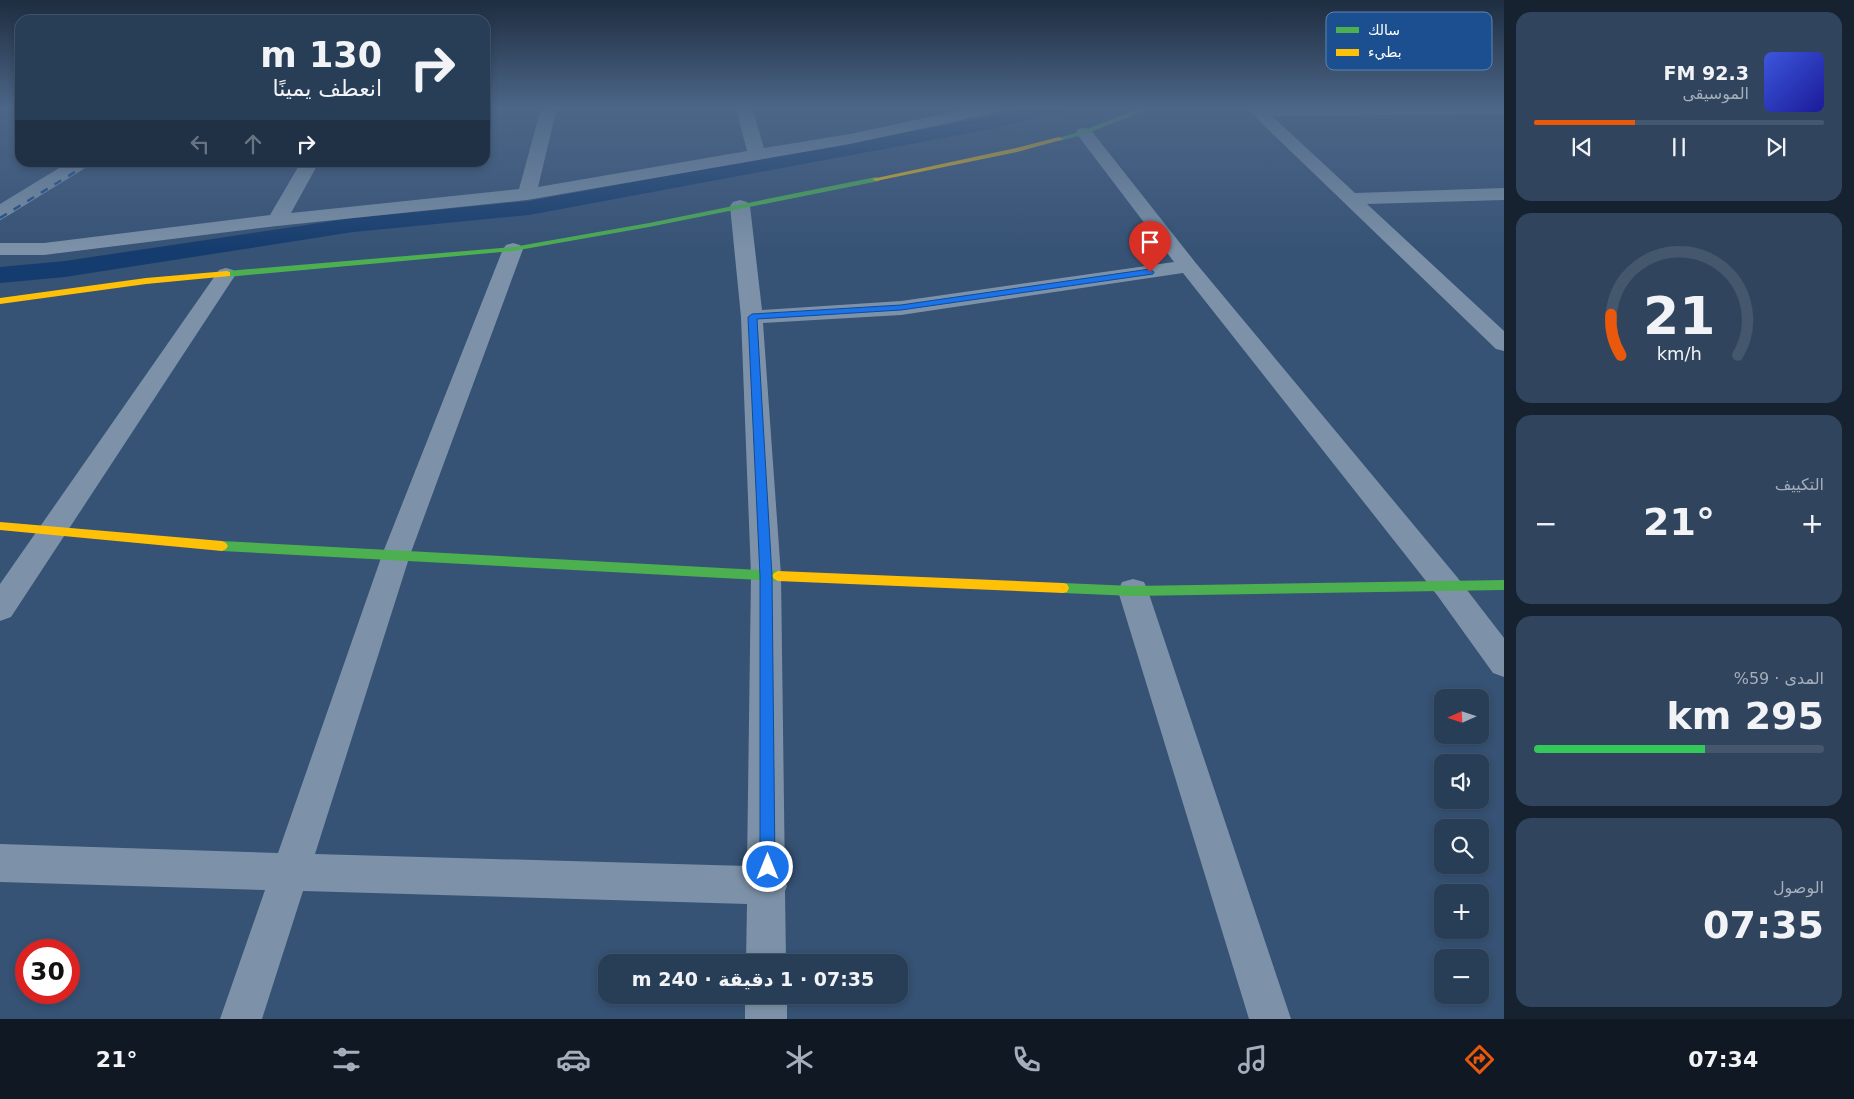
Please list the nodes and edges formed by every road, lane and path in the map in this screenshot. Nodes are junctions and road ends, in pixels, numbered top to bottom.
1 (537, 156) edge
2 (754, 156) edge
3 (990, 156) edge
4 (1102, 156) edge
5 (1304, 156) edge
6 (74, 167) edge
7 (307, 167) edge
8 (527, 194) junction
9 (1504, 194) edge
10 (1350, 199) junction
11 (740, 206) junction
12 (0, 212) edge
13 (277, 220) junction
14 (513, 249) junction
15 (0, 250) edge
16 (1188, 266) junction
17 (226, 274) junction
18 (4, 303) edge
19 (752, 317) junction
20 (1504, 344) edge
21 (0, 526) edge
22 (53, 531) junction
23 (396, 555) junction
24 (766, 576) junction
25 (1504, 585) edge
26 (1447, 586) junction
27 (1133, 591) junction
28 (0, 608) edge
29 (1504, 663) edge
30 (0, 864) edge
31 (291, 871) junction
32 (768, 886) junction
33 (766, 954) edge
34 (766, 1004) edge
35 (241, 1019) edge
36 (766, 1019) edge
37 (1270, 1019) edge

1 - 8 street
2 - 8 street
3 - 11 street
4 - 16 street
5 - 10 street
6 - 12 street
7 - 13 street
8 - 13 street
9 - 10 street
10 - 20 street
11 - 14 street
11 - 19 street
13 - 15 street
14 - 17 street
14 - 23 street
16 - 19 street
16 - 26 street
17 - 18 street
17 - 22 street
19 - 24 street
21 - 22 street
22 - 23 street
22 - 28 street
23 - 24 street
23 - 31 street
24 - 27 street
24 - 32 street
25 - 26 street
26 - 27 street
26 - 29 street
27 - 37 street
30 - 31 street
31 - 32 street
31 - 35 street
32 - 33 street
34 - 36 street

